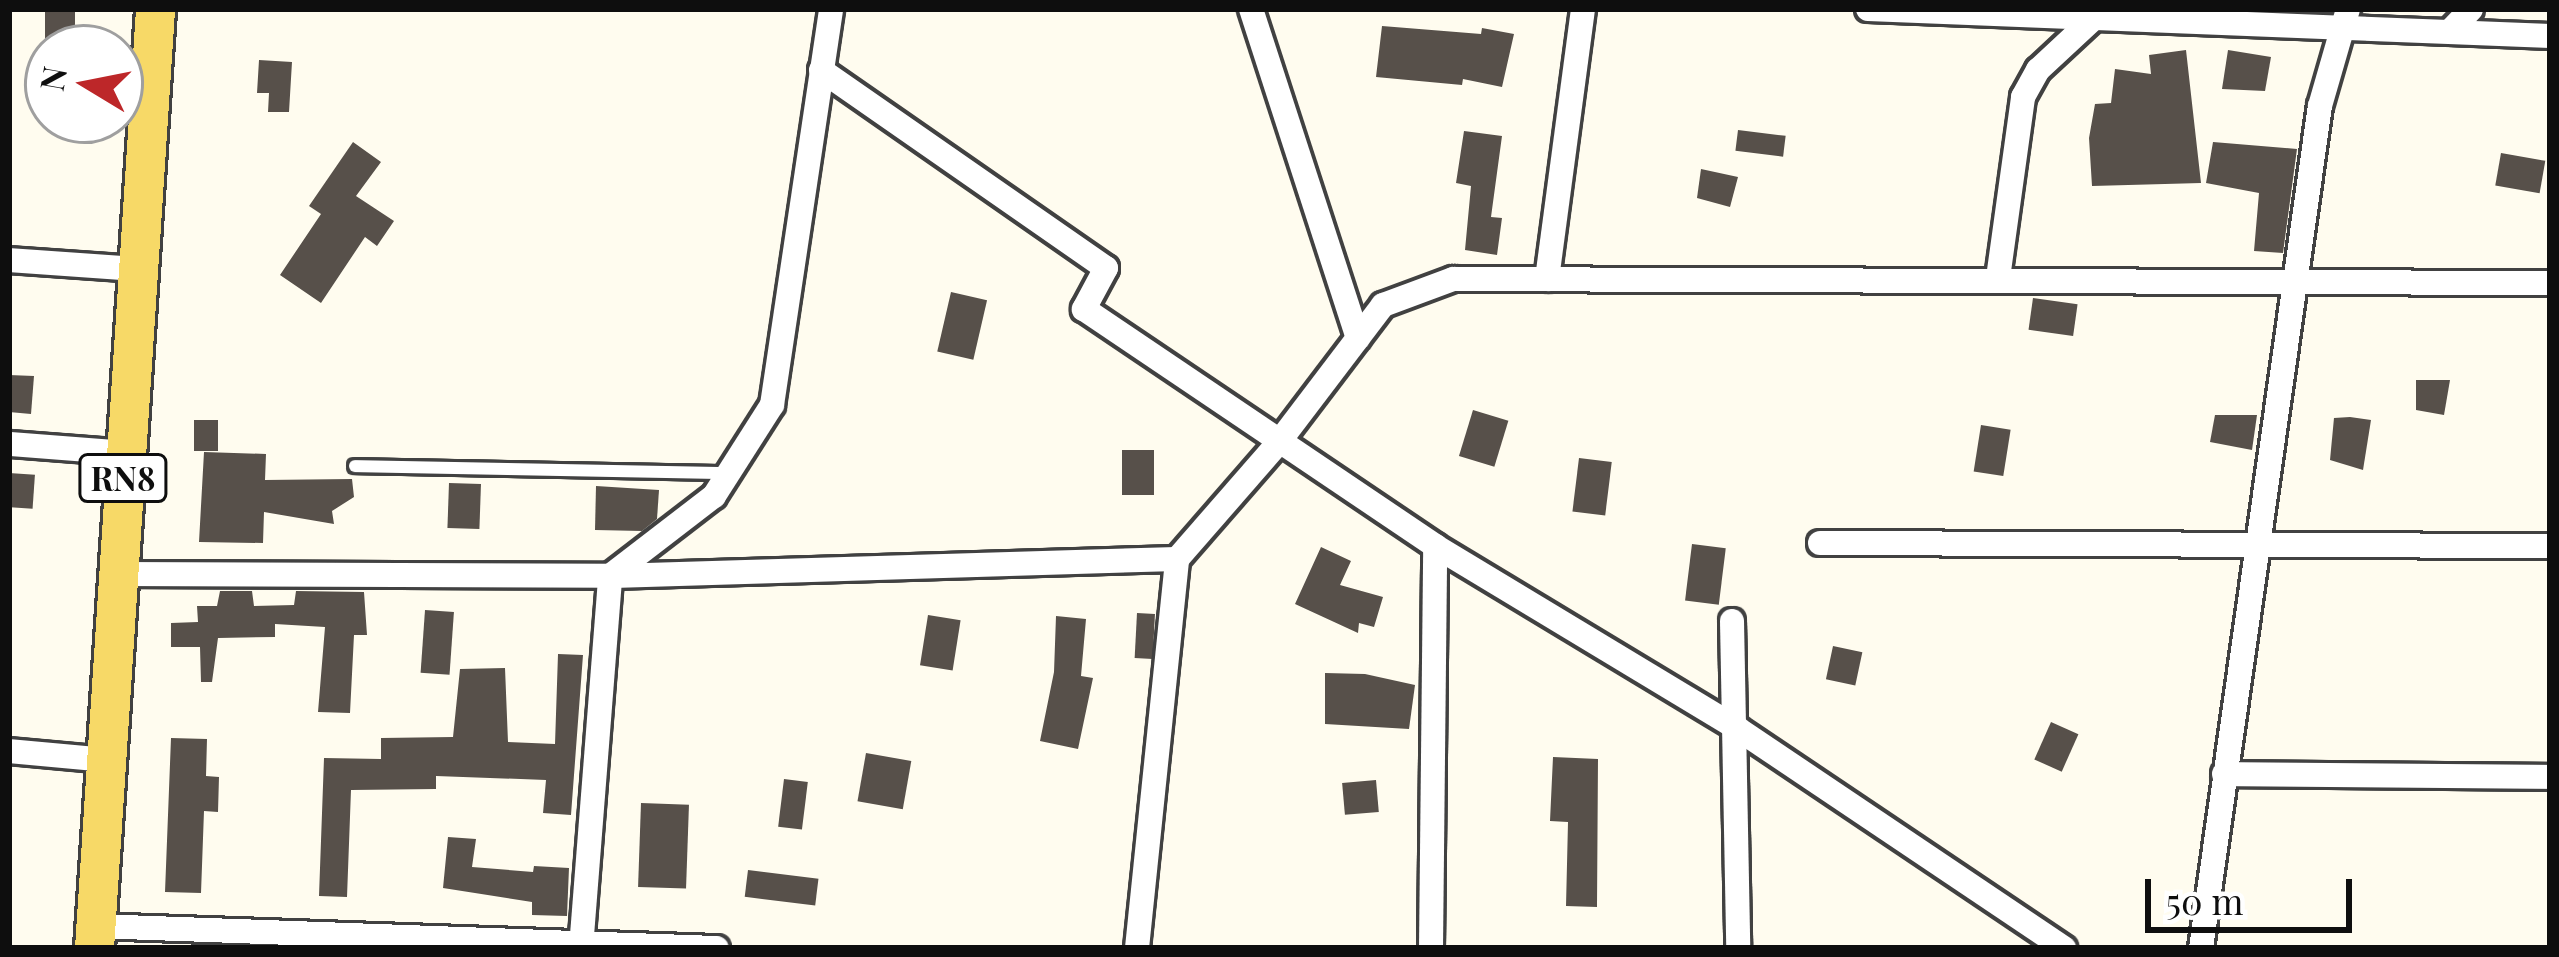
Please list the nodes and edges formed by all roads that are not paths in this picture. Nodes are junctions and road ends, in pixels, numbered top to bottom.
1 (154, 9) edge
2 (830, 9) edge
3 (1251, 9) edge
4 (1583, 9) edge
5 (1868, 9) edge
6 (2471, 9) edge
7 (2092, 13) edge
8 (2347, 18) edge
9 (2450, 31) junction
10 (2550, 36) edge
11 (821, 70) junction
12 (9, 260) edge
13 (139, 269) junction
14 (1998, 278) junction
15 (1547, 279) junction
16 (2299, 279) junction
17 (2550, 283) edge
18 (1358, 338) junction
19 (1279, 442) junction
20 (9, 444) edge
21 (125, 453) junction
22 (355, 466) dead end
23 (728, 473) junction
24 (1820, 543) dead end
25 (1435, 546) junction
26 (2550, 546) edge
27 (2260, 548) junction
28 (1177, 559) junction
29 (116, 574) junction
30 (610, 576) junction
31 (1732, 622) dead end
32 (1738, 729) junction
33 (9, 752) edge
34 (106, 760) junction
35 (2224, 774) junction
36 (2550, 777) edge
37 (94, 937) edge
38 (581, 945) edge
39 (717, 948) edge
40 (1137, 948) edge
41 (1431, 948) edge
42 (1738, 948) edge
43 (2064, 948) edge
44 (2201, 948) edge

1 - 13 main road, RN8
2 - 11 street
3 - 18 street
4 - 15 street
5 - 7 street
6 - 9 street
7 - 8 street
7 - 14 street
8 - 9 street
8 - 16 street
9 - 10 street
11 - 19 street
11 - 23 street
12 - 13 street
13 - 21 main road, RN8
14 - 15 street
14 - 16 street
15 - 18 street
16 - 17 street
16 - 27 street
18 - 19 street
19 - 25 street
19 - 28 street
20 - 21 street
21 - 29 main road, RN8
22 - 23 lane
23 - 30 street
24 - 27 street
25 - 32 street
25 - 41 street
26 - 27 street
27 - 35 street
28 - 30 street
28 - 40 street
29 - 30 street
29 - 34 main road, RN8
30 - 38 street
31 - 32 street
32 - 42 street
32 - 43 street
33 - 34 street
34 - 37 main road, RN8
35 - 36 street
35 - 44 street
37 - 38 street
38 - 39 street

